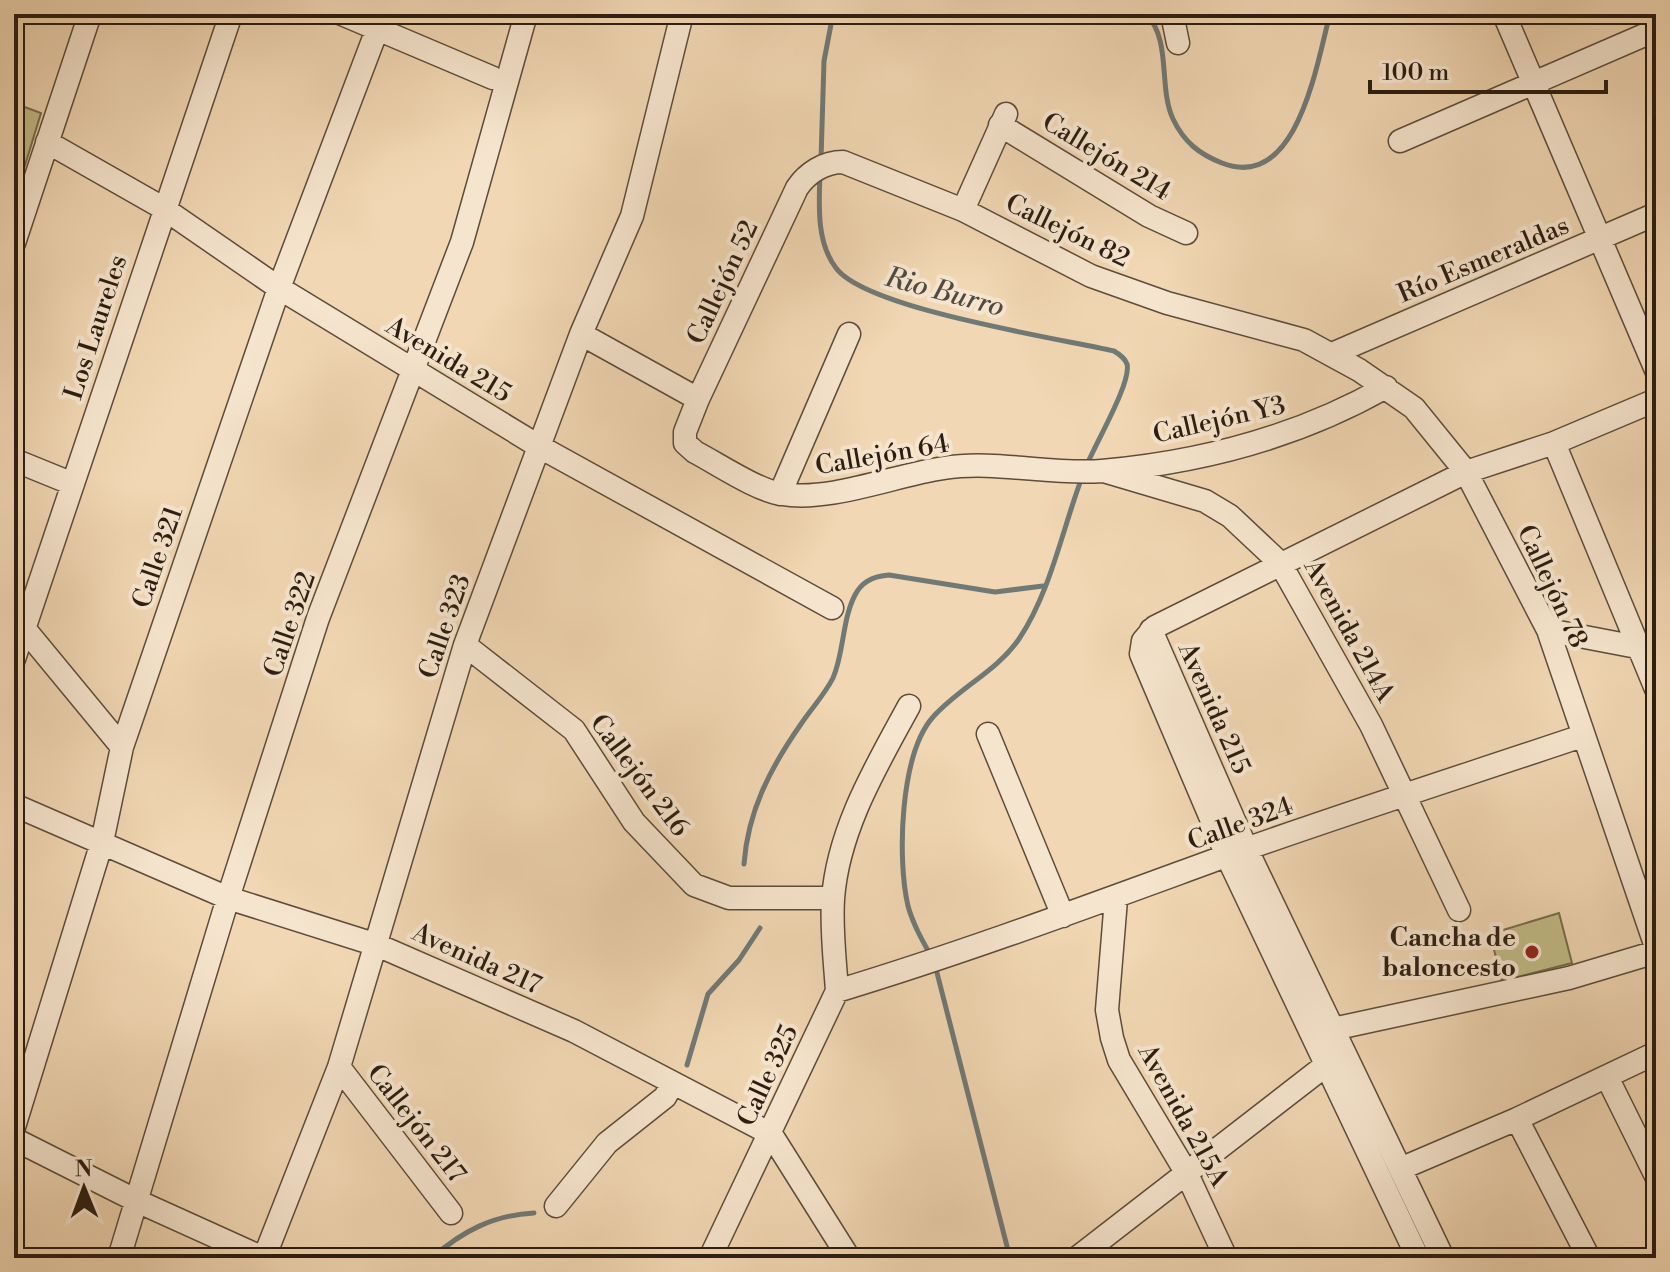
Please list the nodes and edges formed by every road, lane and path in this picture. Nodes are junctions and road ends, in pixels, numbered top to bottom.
1 (90, 14) edge
2 (231, 14) edge
3 (342, 14) edge
4 (526, 14) edge
5 (682, 14) edge
6 (1172, 14) edge
7 (1504, 14) edge
8 (380, 21) edge
9 (1656, 30) edge
10 (1178, 43) dead end
11 (493, 78) dead end
12 (1532, 81) junction
13 (1400, 141) dead end
14 (47, 142) junction
15 (833, 162) joint
16 (163, 208) junction
17 (963, 210) junction
18 (1656, 214) edge
19 (1186, 233) dead end
20 (1601, 239) junction
21 (14, 243) edge
22 (279, 288) junction
23 (1286, 332) joint
24 (581, 334) junction
25 (849, 334) dead end
26 (1332, 354) junction
27 (1656, 370) edge
28 (416, 371) junction
29 (1386, 387) junction
30 (698, 399) junction
31 (1656, 400) edge
32 (685, 443) joint
33 (1554, 443) junction
34 (540, 447) junction
35 (14, 460) edge
36 (1103, 471) junction
37 (1466, 472) junction
38 (73, 484) junction
39 (780, 494) junction
40 (1280, 563) junction
41 (832, 608) dead end
42 (23, 627) junction
43 (1548, 630) junction
44 (465, 645) junction
45 (1637, 647) junction
46 (14, 659) edge
47 (1656, 689) edge
48 (909, 706) dead end
49 (988, 734) dead end
50 (1582, 736) junction
51 (122, 747) junction
52 (1404, 796) junction
53 (14, 805) edge
54 (102, 842) junction
55 (1237, 853) junction
56 (228, 898) junction
57 (833, 898) junction
58 (1116, 899) junction
59 (1459, 910) dead end
60 (1063, 916) junction
61 (377, 945) junction
62 (1656, 950) edge
63 (837, 991) junction
64 (1333, 1029) junction
65 (1656, 1053) edge
66 (1336, 1062) junction
67 (339, 1067) junction
68 (1607, 1077) junction
69 (673, 1083) junction
70 (1517, 1119) junction
71 (14, 1127) edge
72 (771, 1134) junction
73 (14, 1139) edge
74 (1649, 1144) edge
75 (1400, 1169) junction
76 (1186, 1172) junction
77 (1656, 1176) edge
78 (137, 1201) junction
79 (556, 1206) dead end
80 (451, 1213) dead end
81 (119, 1258) edge
82 (264, 1258) edge
83 (710, 1258) edge
84 (849, 1258) edge
85 (1077, 1258) edge
86 (1226, 1258) edge
87 (1418, 1258) edge
88 (1443, 1258) edge
89 (1589, 1258) edge

1 - 14 street
2 - 16 street, Los Laureles
3 - 8 street
4 - 28 street, Calle 322
5 - 24 street, Calle 323
6 - 10 street
7 - 12 street
8 - 11 street
8 - 22 street, Calle 321
9 - 12 street
12 - 13 street
12 - 20 street
14 - 16 street, Avenida 215
14 - 21 street
15 - 17 street, Callejón 82
15 - 30 street, Callejón 52
16 - 22 street, Avenida 215
16 - 38 street, Los Laureles
17 - 19 street, Callejón 214
17 - 23 street, Callejón 82
18 - 20 street, Río Esmeraldas
20 - 26 street, Río Esmeraldas
20 - 27 street
22 - 28 street, Avenida 215
22 - 51 street, Calle 321
23 - 26 street, Callejón 78
24 - 30 street
24 - 34 street, Calle 323
25 - 39 street
26 - 29 street, Callejón 78
28 - 34 street, Avenida 215
28 - 56 street, Calle 322
29 - 36 street, Callejón Y3
29 - 37 street, Callejón 78
30 - 32 street, Callejón 52
31 - 33 street
32 - 39 street, Callejón 64
33 - 37 street
33 - 45 street
34 - 41 street, Avenida 215
34 - 44 street, Calle 323
35 - 38 street
36 - 39 street, Callejón 64
36 - 40 street, Avenida 214A
37 - 40 street
37 - 43 street, Callejón 78
38 - 42 street, Los Laureles
40 - 52 street, Avenida 214A
40 - 55 street, Avenida 215
42 - 46 street, Los Laureles
42 - 51 street
43 - 45 street
43 - 50 street, Callejón 78
44 - 57 street, Callejón 216
44 - 61 street, Calle 323
45 - 47 street
48 - 57 street
49 - 60 street
50 - 52 street, Calle 324
50 - 62 street, Callejón 78
51 - 54 street, Calle 321
52 - 55 street, Calle 324
52 - 59 street, Avenida 214A
53 - 54 street, Avenida 217
54 - 56 street, Avenida 217
54 - 71 street, Calle 321
55 - 58 street, Calle 324
55 - 64 street, Avenida 215
55 - 66 street, Avenida 215
56 - 61 street, Avenida 217
56 - 78 street, Calle 322
57 - 63 street
58 - 60 street, Calle 324
58 - 76 street, Avenida 215A
60 - 63 street, Calle 324
61 - 67 street, Calle 323
61 - 69 street, Avenida 217
62 - 64 street
63 - 72 street, Calle 325
64 - 66 street, Avenida 215
65 - 68 street
66 - 75 street, Avenida 215
66 - 76 street
66 - 87 street, Avenida 215
67 - 80 street, Callejón 217
67 - 82 street, Calle 323
68 - 70 street
68 - 74 street
69 - 72 street, Avenida 217
69 - 79 street
70 - 75 street
70 - 89 street
72 - 83 street, Calle 325
72 - 84 street
73 - 78 street
74 - 77 street
75 - 88 street, Avenida 215
76 - 85 street
76 - 86 street, Avenida 215A
78 - 81 street, Calle 322
78 - 82 street

